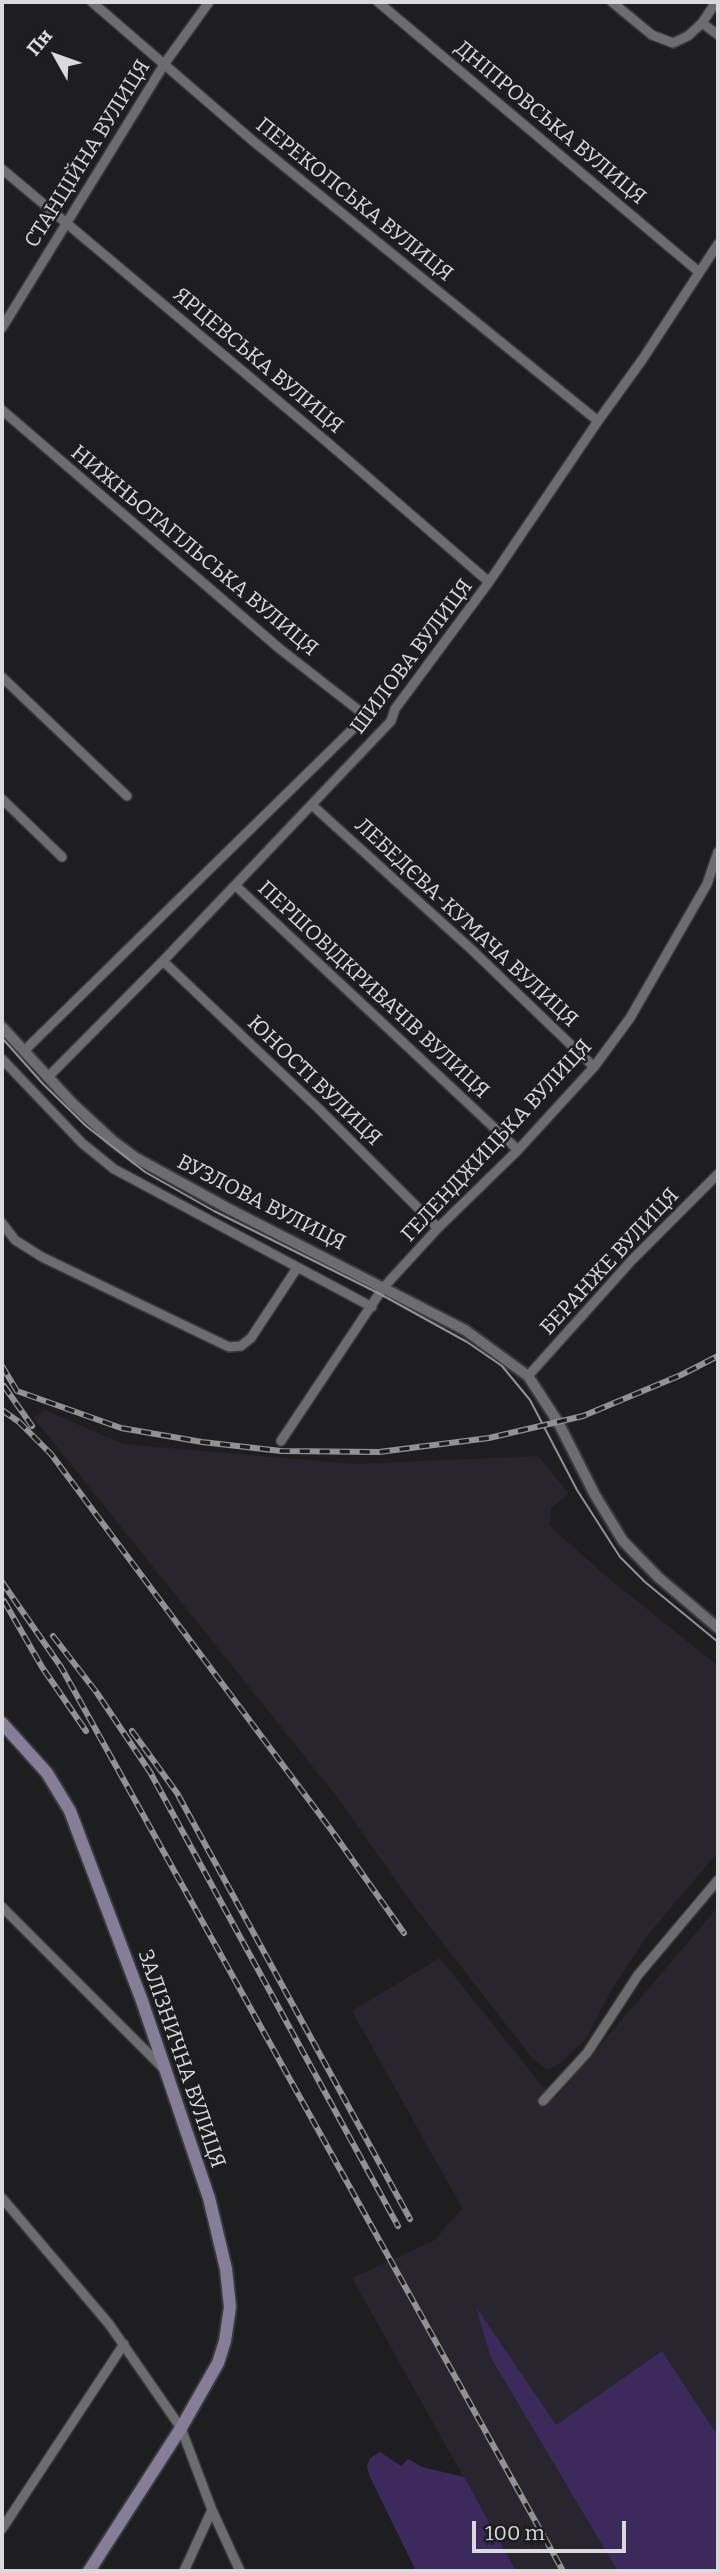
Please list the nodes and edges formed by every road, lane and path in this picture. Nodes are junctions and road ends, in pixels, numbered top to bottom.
1 (92, 2) edge
2 (209, 2) edge
3 (378, 2) edge
4 (611, 2) edge
5 (716, 2) edge
6 (702, 23) junction
7 (718, 35) edge
8 (165, 63) junction
9 (2, 169) edge
10 (66, 223) junction
11 (718, 244) edge
12 (699, 272) junction
13 (2, 328) edge
14 (2, 410) edge
15 (597, 421) junction
16 (489, 582) junction
17 (2, 677) edge
18 (366, 716) joint
19 (127, 796) dead end
20 (2, 799) edge
21 (312, 805) junction
22 (718, 852) edge
23 (62, 857) dead end
24 (235, 885) junction
25 (163, 961) junction
26 (2, 1028) edge
27 (24, 1051) junction
28 (2, 1059) edge
29 (594, 1068) junction
30 (49, 1076) junction
31 (518, 1150) junction
32 (718, 1174) edge
33 (2, 1223) edge
34 (438, 1228) junction
35 (298, 1268) junction
36 (383, 1288) junction
37 (372, 1307) junction
38 (528, 1376) junction
39 (281, 1441) dead end
40 (718, 1628) edge
41 (2, 1723) edge
42 (718, 1881) edge
43 (2, 1907) edge
44 (164, 2069) junction
45 (543, 2101) dead end
46 (2, 2198) edge
47 (124, 2344) junction
48 (180, 2428) junction
49 (212, 2510) junction
50 (2, 2529) edge
51 (89, 2571) edge
52 (184, 2571) edge
53 (240, 2571) edge

1 - 8 street, ПЕРЕКОПСЬКА ВУЛИЦЯ
2 - 8 street, СТАНЦІЙНА ВУЛИЦЯ
3 - 12 street, ДНІПРОВСЬКА ВУЛИЦЯ
4 - 6 street
5 - 6 street
6 - 7 street
8 - 10 street, СТАНЦІЙНА ВУЛИЦЯ
8 - 15 street, ПЕРЕКОПСЬКА ВУЛИЦЯ
9 - 10 street, ЯРЦЕВСЬКА ВУЛИЦЯ
10 - 13 street, СТАНЦІЙНА ВУЛИЦЯ
10 - 16 street, ЯРЦЕВСЬКА ВУЛИЦЯ
11 - 12 street, ШИЛОВА ВУЛИЦЯ
12 - 15 street, ШИЛОВА ВУЛИЦЯ
14 - 18 street, НИЖНЬОТАГІЛЬСЬКА ВУЛИЦЯ
15 - 16 street, ШИЛОВА ВУЛИЦЯ
16 - 21 street, ШИЛОВА ВУЛИЦЯ
17 - 19 street
18 - 27 street, ШИЛОВА ВУЛИЦЯ
20 - 23 street
21 - 24 street, ШИЛОВА ВУЛИЦЯ
21 - 29 street, ЛЕБЕДЄВА-КУМАЧА ВУЛИЦЯ
22 - 29 street, ГЕЛЕНДЖИЦЬКА ВУЛИЦЯ
24 - 25 street, ШИЛОВА ВУЛИЦЯ
24 - 31 street, ПЕРШОВІДКРИВАЧІВ ВУЛИЦЯ
25 - 30 street, ШИЛОВА ВУЛИЦЯ
25 - 34 street, ЮНОСТІ ВУЛИЦЯ
26 - 27 street, ВУЗЛОВА ВУЛИЦЯ
27 - 30 street, ВУЗЛОВА ВУЛИЦЯ
28 - 35 street
29 - 31 street, ГЕЛЕНДЖИЦЬКА ВУЛИЦЯ
30 - 36 street, ВУЗЛОВА ВУЛИЦЯ
31 - 34 street, ГЕЛЕНДЖИЦЬКА ВУЛИЦЯ
32 - 38 street, БЕРАНЖЕ ВУЛИЦЯ
33 - 35 street
34 - 36 street, ГЕЛЕНДЖИЦЬКА ВУЛИЦЯ
35 - 37 street
36 - 37 street, ГЕЛЕНДЖИЦЬКА ВУЛИЦЯ
36 - 38 street, ВУЗЛОВА ВУЛИЦЯ
37 - 39 street, ГЕЛЕНДЖИЦЬКА ВУЛИЦЯ
38 - 40 street
41 - 44 main road, ЗАЛІЗНИЧНА ВУЛИЦЯ
42 - 45 street
43 - 44 street
44 - 48 main road, ЗАЛІЗНИЧНА ВУЛИЦЯ
46 - 47 street
47 - 48 street
47 - 50 street
48 - 49 street
48 - 51 main road, ЗАЛІЗНИЧНА ВУЛИЦЯ
49 - 52 street
49 - 53 street

